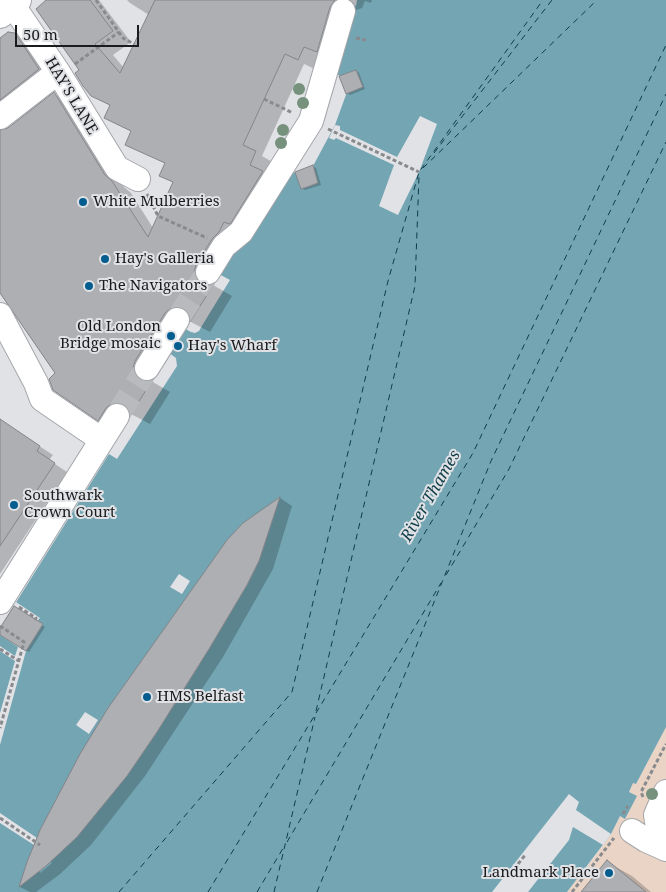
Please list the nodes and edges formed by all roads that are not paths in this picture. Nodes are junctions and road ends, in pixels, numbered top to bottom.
1 (10, 6) edge
2 (343, 11) dead end
3 (58, 72) junction
4 (0, 117) edge
5 (138, 179) road end
6 (208, 272) tunnel mouth
7 (0, 315) edge
8 (177, 320) tunnel mouth
9 (147, 368) tunnel mouth
10 (117, 416) tunnel mouth
11 (102, 440) junction
12 (7, 603) edge
13 (666, 792) edge
14 (632, 831) road end
15 (664, 848) edge

1 - 3 street, HAY'S LANE
2 - 6 street
3 - 4 street
3 - 5 street, HAY'S LANE
7 - 11 street
8 - 9 street
10 - 11 street
11 - 12 street
13 - 15 street
14 - 15 street

